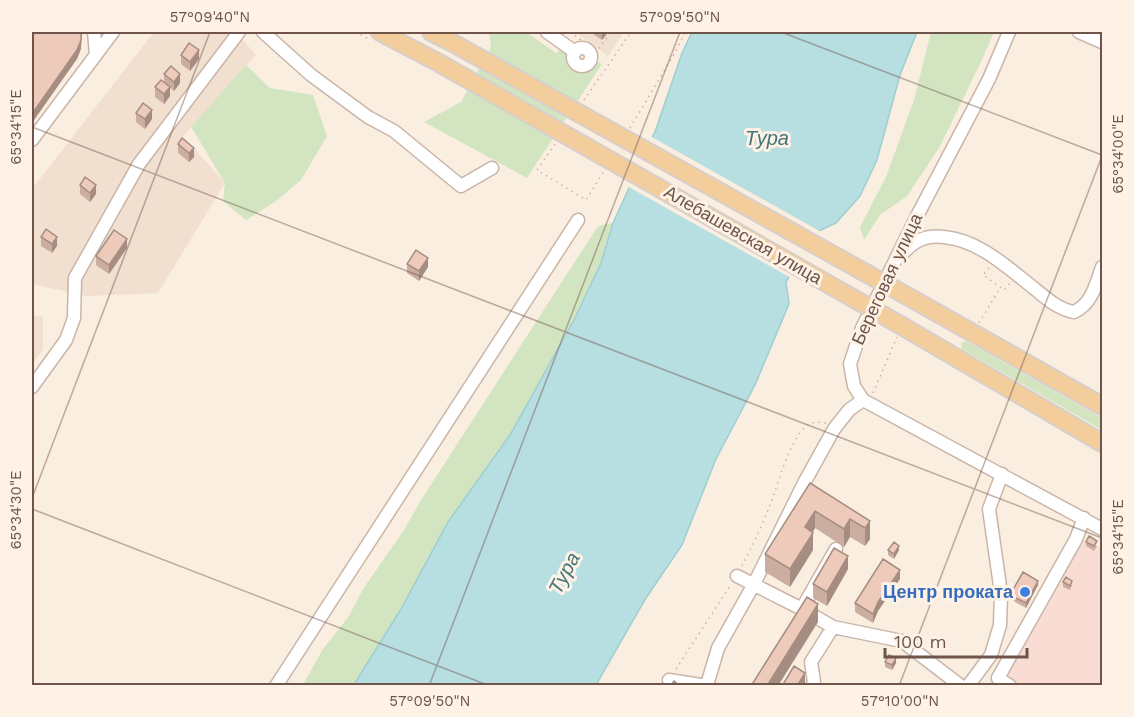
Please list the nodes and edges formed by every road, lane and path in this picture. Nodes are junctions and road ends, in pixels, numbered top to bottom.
1 (94, 32) edge
2 (113, 32) edge
3 (239, 32) edge
4 (263, 32) edge
5 (381, 32) edge
6 (431, 32) edge
7 (547, 32) edge
8 (570, 32) edge
9 (610, 32) edge
10 (1009, 32) edge
11 (1079, 32) edge
12 (1102, 42) edge
13 (575, 52) dead end
14 (96, 55) junction
15 (32, 140) edge
16 (492, 168) dead end
17 (578, 220) dead end
18 (895, 263) junction
19 (1102, 267) edge
20 (983, 275) dead end
21 (1000, 288) junction
22 (1004, 290) dead end
23 (923, 304) junction
24 (977, 329) junction
25 (906, 332) junction
26 (958, 358) junction
27 (32, 387) edge
28 (867, 398) junction
29 (1102, 406) edge
30 (826, 423) dead end
31 (1102, 443) edge
32 (1002, 474) junction
33 (1084, 518) junction
34 (1102, 529) edge
35 (836, 549) edge
36 (737, 576) junction
37 (754, 584) junction
38 (799, 614) junction
39 (833, 627) junction
40 (669, 680) joint
41 (996, 682) edge
42 (276, 686) edge
43 (707, 686) edge
44 (812, 686) edge
45 (961, 686) edge
46 (968, 686) edge
47 (1010, 686) edge

1 - 14 street
2 - 14 street
3 - 27 street
4 - 16 street
5 - 25 main road, Алебашевская улица, bridge
6 - 23 main road, Алебашевская улица, bridge
7 - 13 street
8 - 9 path
10 - 18 street, Береговая улица
11 - 12 street
14 - 15 street
17 - 42 street
18 - 19 street
18 - 28 street, Береговая улица
20 - 21 path
21 - 22 path
21 - 24 path
23 - 24 main road, Алебашевская улица
23 - 25 main road
24 - 26 main road
24 - 29 main road, Алебашевская улица
25 - 26 main road, Алебашевская улица
25 - 28 path
26 - 31 main road, Алебашевская улица
28 - 32 street
28 - 37 street
30 - 36 path
32 - 33 street
32 - 46 street
33 - 34 street
33 - 41 street
35 - 38 street
36 - 37 street
36 - 40 path
37 - 38 street
37 - 43 street
38 - 39 street
39 - 44 street
39 - 45 street
40 - 43 street
41 - 47 street

